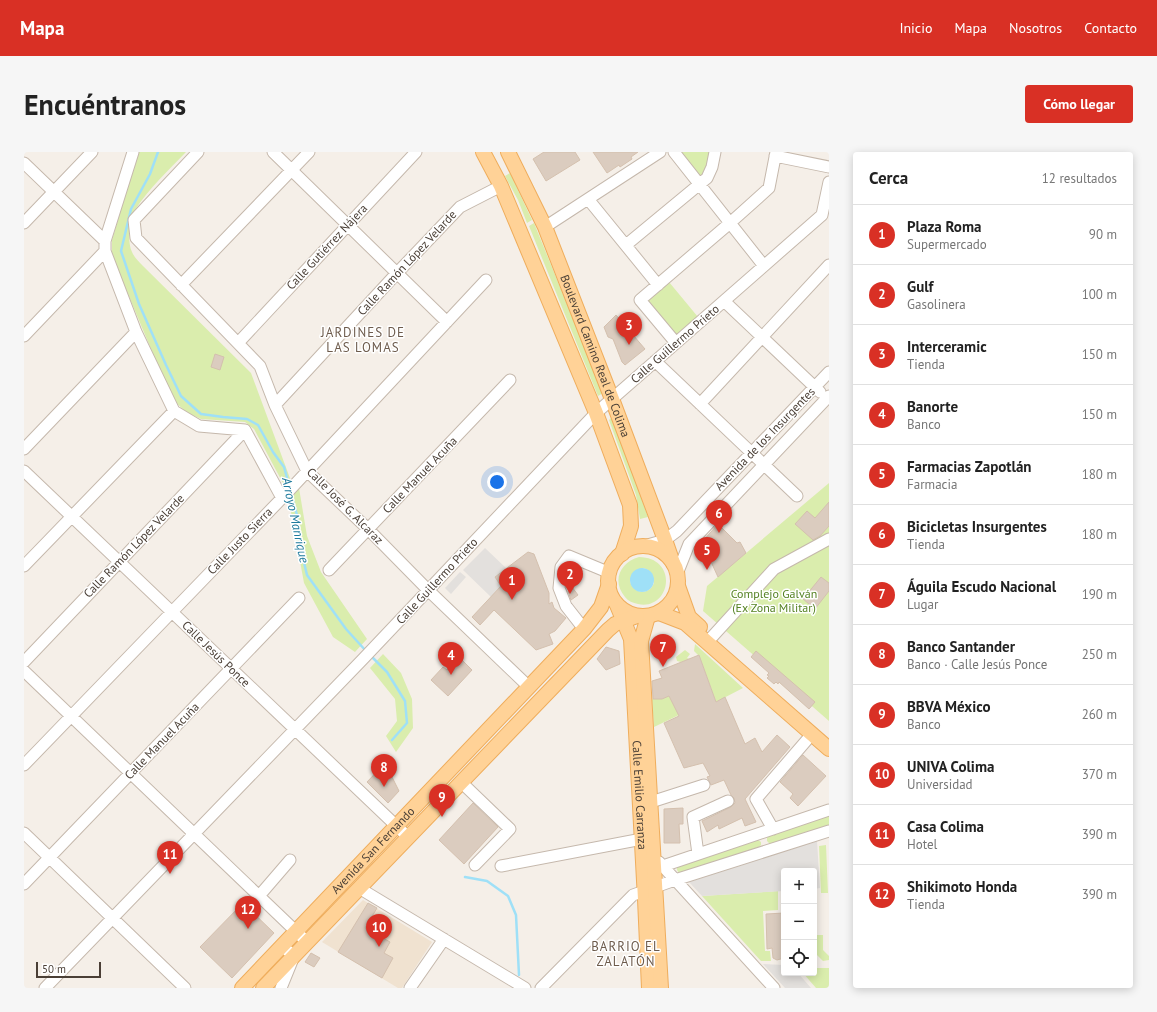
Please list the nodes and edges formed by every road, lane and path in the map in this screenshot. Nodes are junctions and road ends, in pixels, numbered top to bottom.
1 (92, 152) edge
2 (133, 152) edge
3 (198, 152) edge
4 (273, 152) edge
5 (309, 152) edge
6 (416, 152) edge
7 (483, 152) edge
8 (660, 152) edge
9 (674, 152) edge
10 (715, 152) edge
11 (776, 154) edge
12 (510, 157) edge
13 (24, 163) edge
14 (829, 167) edge
15 (492, 169) junction
16 (292, 170) junction
17 (829, 182) edge
18 (700, 185) junction
19 (501, 186) junction
20 (54, 192) junction
21 (588, 199) junction
22 (826, 218) edge
23 (24, 223) edge
24 (730, 223) junction
25 (348, 225) junction
26 (545, 227) junction
27 (626, 245) junction
28 (105, 246) junction
29 (829, 265) edge
30 (764, 266) junction
31 (397, 273) junction
32 (486, 280) dead end
33 (181, 285) junction
34 (658, 285) junction
35 (724, 301) junction
36 (447, 322) junction
37 (136, 332) junction
38 (24, 336) edge
39 (762, 337) junction
40 (238, 343) junction
41 (676, 343) junction
42 (655, 361) junction
43 (829, 372) edge
44 (510, 380) dead end
45 (815, 387) junction
46 (828, 398) edge
47 (612, 399) junction
48 (700, 404) junction
49 (275, 405) junction
50 (174, 410) junction
51 (596, 413) junction
52 (245, 430) junction
53 (24, 449) edge
54 (752, 453) junction
55 (764, 465) junction
56 (24, 471) edge
57 (304, 475) junction
58 (283, 496) junction
59 (797, 496) dead end
60 (72, 516) junction
61 (368, 529) junction
62 (829, 539) edge
63 (665, 540) junction
64 (644, 546) junction
65 (622, 554) junction
66 (119, 562) junction
67 (24, 566) edge
68 (329, 570) dead end
69 (676, 574) junction
70 (609, 579) junction
71 (428, 590) junction
72 (298, 598) dead end
73 (172, 612) junction
74 (642, 616) junction
75 (584, 629) junction
76 (712, 637) junction
77 (24, 662) edge
78 (231, 669) junction
79 (24, 671) edge
80 (529, 686) junction
81 (71, 716) junction
82 (295, 729) junction
83 (487, 730) junction
84 (812, 734) junction
85 (829, 738) edge
86 (500, 742) junction
87 (829, 749) edge
88 (24, 764) edge
89 (131, 773) junction
90 (461, 782) junction
91 (704, 785) dead end
92 (728, 801) dead end
93 (651, 802) junction
94 (829, 810) edge
95 (396, 826) junction
96 (773, 829) junction
97 (829, 831) edge
98 (24, 833) edge
99 (761, 833) junction
100 (194, 834) junction
101 (408, 837) junction
102 (642, 839) junction
103 (767, 851) junction
104 (698, 854) junction
105 (49, 857) junction
106 (290, 860) dead end
107 (657, 864) junction
108 (475, 865) dead end
109 (501, 866) dead end
110 (675, 880) junction
111 (24, 884) edge
112 (648, 885) junction
113 (359, 888) junction
114 (259, 896) junction
115 (113, 918) junction
116 (296, 931) junction
117 (444, 939) junction
118 (307, 942) junction
119 (282, 946) junction
120 (294, 956) junction
121 (45, 988) edge
122 (185, 988) edge
123 (242, 988) edge
124 (263, 988) edge
125 (281, 988) edge
126 (410, 988) edge
127 (525, 988) edge
128 (541, 988) edge
129 (649, 988) edge
130 (661, 988) edge
131 (774, 988) edge

1 - 20 street
2 - 28 street
3 - 33 street, Calle José G. Alcaraz
4 - 16 street
5 - 16 street
6 - 25 street, Calle Gutiérrez Nájera
7 - 15 main road, Boulevard Camino Real de Colima
8 - 21 street
9 - 18 street
10 - 18 street
11 - 14 street
11 - 24 street
12 - 15 main road
12 - 26 main road, Boulevard Camino Real de Colima
13 - 20 street
15 - 19 main road, Boulevard Camino Real de Colima
16 - 25 street
16 - 33 street
17 - 22 street, Calle Guillermo Prieto
18 - 24 street
18 - 27 street
19 - 31 street, Calle Ramón López Velarde
19 - 51 main road, Boulevard Camino Real de Colima
20 - 23 street
20 - 28 street
21 - 26 street
21 - 27 street
22 - 30 street, Calle Guillermo Prieto
24 - 30 street
24 - 34 street
25 - 31 street
25 - 40 street, Calle Gutiérrez Nájera
26 - 47 main road, Boulevard Camino Real de Colima
27 - 34 street
28 - 37 street
28 - 38 street
29 - 39 street
30 - 35 street, Calle Guillermo Prieto
31 - 36 street
31 - 49 street, Calle Ramón López Velarde
32 - 36 street, Calle Justo Sierra
33 - 40 street, Calle José G. Alcaraz
34 - 41 street
35 - 39 street
35 - 41 street, Calle Guillermo Prieto
36 - 57 street, Calle Justo Sierra
37 - 50 street
37 - 53 street
39 - 45 street
39 - 48 street
40 - 49 street, Calle José G. Alcaraz
41 - 42 street, Calle Guillermo Prieto
42 - 47 street, Calle Guillermo Prieto
42 - 48 street
43 - 45 street, Avenida de los Insurgentes
44 - 61 street, Calle Manuel Acuña
45 - 46 street
45 - 54 street, Avenida de los Insurgentes
46 - 55 street, Avenida de los Insurgentes
47 - 51 street, Calle Guillermo Prieto
47 - 63 main road, Boulevard Camino Real de Colima
48 - 54 street
49 - 57 street, Calle José G. Alcaraz
50 - 52 street
50 - 60 street
51 - 65 main road, Boulevard Camino Real de Colima
51 - 71 street, Calle Guillermo Prieto
52 - 58 street
52 - 66 street, Calle Ramón López Velarde
54 - 55 street
54 - 63 street, Avenida de los Insurgentes
55 - 59 street
55 - 69 street, Avenida de los Insurgentes
56 - 60 street, Calle Jesús Ponce
57 - 58 street, Calle Justo Sierra
57 - 61 street, Calle José G. Alcaraz
58 - 73 street, Calle Justo Sierra
60 - 66 street, Calle Jesús Ponce
60 - 67 street
61 - 68 street, Calle Manuel Acuña
61 - 71 street, Calle José G. Alcaraz
62 - 76 street
63 - 64 street, Avenida de los Insurgentes
63 - 69 main road, Boulevard Camino Real de Colima
64 - 65 main road
64 - 69 main road
65 - 70 main road
66 - 73 street, Calle Jesús Ponce
66 - 77 street, Calle Ramón López Velarde
69 - 74 main road
69 - 76 main road, Boulevard Camino Real de Colima
70 - 74 main road
70 - 75 main road, Avenida San Fernando
70 - 75 street
71 - 80 street, Calle José G. Alcaraz
71 - 82 street, Calle Guillermo Prieto
72 - 78 street, Calle Manuel Acuña
73 - 78 street, Calle Jesús Ponce
73 - 81 street, Calle Justo Sierra
74 - 84 main road
74 - 86 main road, Avenida San Fernando
74 - 93 main road, Calle Emilio Carranza
74 - 102 main road, Calle Emilio Carranza
75 - 80 main road, Avenida San Fernando
76 - 85 main road, Boulevard Camino Real de Colima
78 - 82 street, Calle Jesús Ponce
78 - 89 street, Calle Manuel Acuña
79 - 81 street
80 - 83 main road, Avenida San Fernando
81 - 88 street, Calle Justo Sierra
81 - 89 street
82 - 95 street, Calle Jesús Ponce
82 - 100 street, Calle Guillermo Prieto
83 - 86 main road
83 - 95 main road, Avenida San Fernando
84 - 87 main road
84 - 96 street
86 - 90 main road, Avenida San Fernando
89 - 100 street
89 - 105 street, Calle Manuel Acuña
90 - 101 main road, Avenida San Fernando
90 - 108 street
91 - 93 street
92 - 104 street
93 - 107 main road, Calle Emilio Carranza
94 - 96 street
95 - 101 street, Calle Jesús Ponce
95 - 116 main road, Avenida San Fernando
96 - 99 street
97 - 103 street
98 - 105 street
99 - 103 street
99 - 104 street
100 - 114 street
100 - 115 street, Calle Guillermo Prieto
101 - 113 main road, Avenida San Fernando
102 - 109 street
102 - 112 main road, Calle Emilio Carranza
103 - 110 street
104 - 107 street
105 - 111 street, Calle Manuel Acuña
105 - 115 street
106 - 114 street
107 - 110 street
107 - 112 main road, Calle Emilio Carranza
110 - 112 street
110 - 131 street
112 - 128 street
112 - 129 main road, Calle Emilio Carranza
112 - 130 main road, Calle Emilio Carranza
113 - 117 street
113 - 118 main road, Avenida San Fernando
114 - 116 street
115 - 121 street, Calle Guillermo Prieto
115 - 122 street
116 - 118 street
116 - 119 main road, Avenida San Fernando
117 - 126 street
117 - 127 street
118 - 120 main road, Avenida San Fernando
119 - 120 street
119 - 123 main road, Avenida San Fernando
120 - 124 main road, Avenida San Fernando
120 - 125 street

